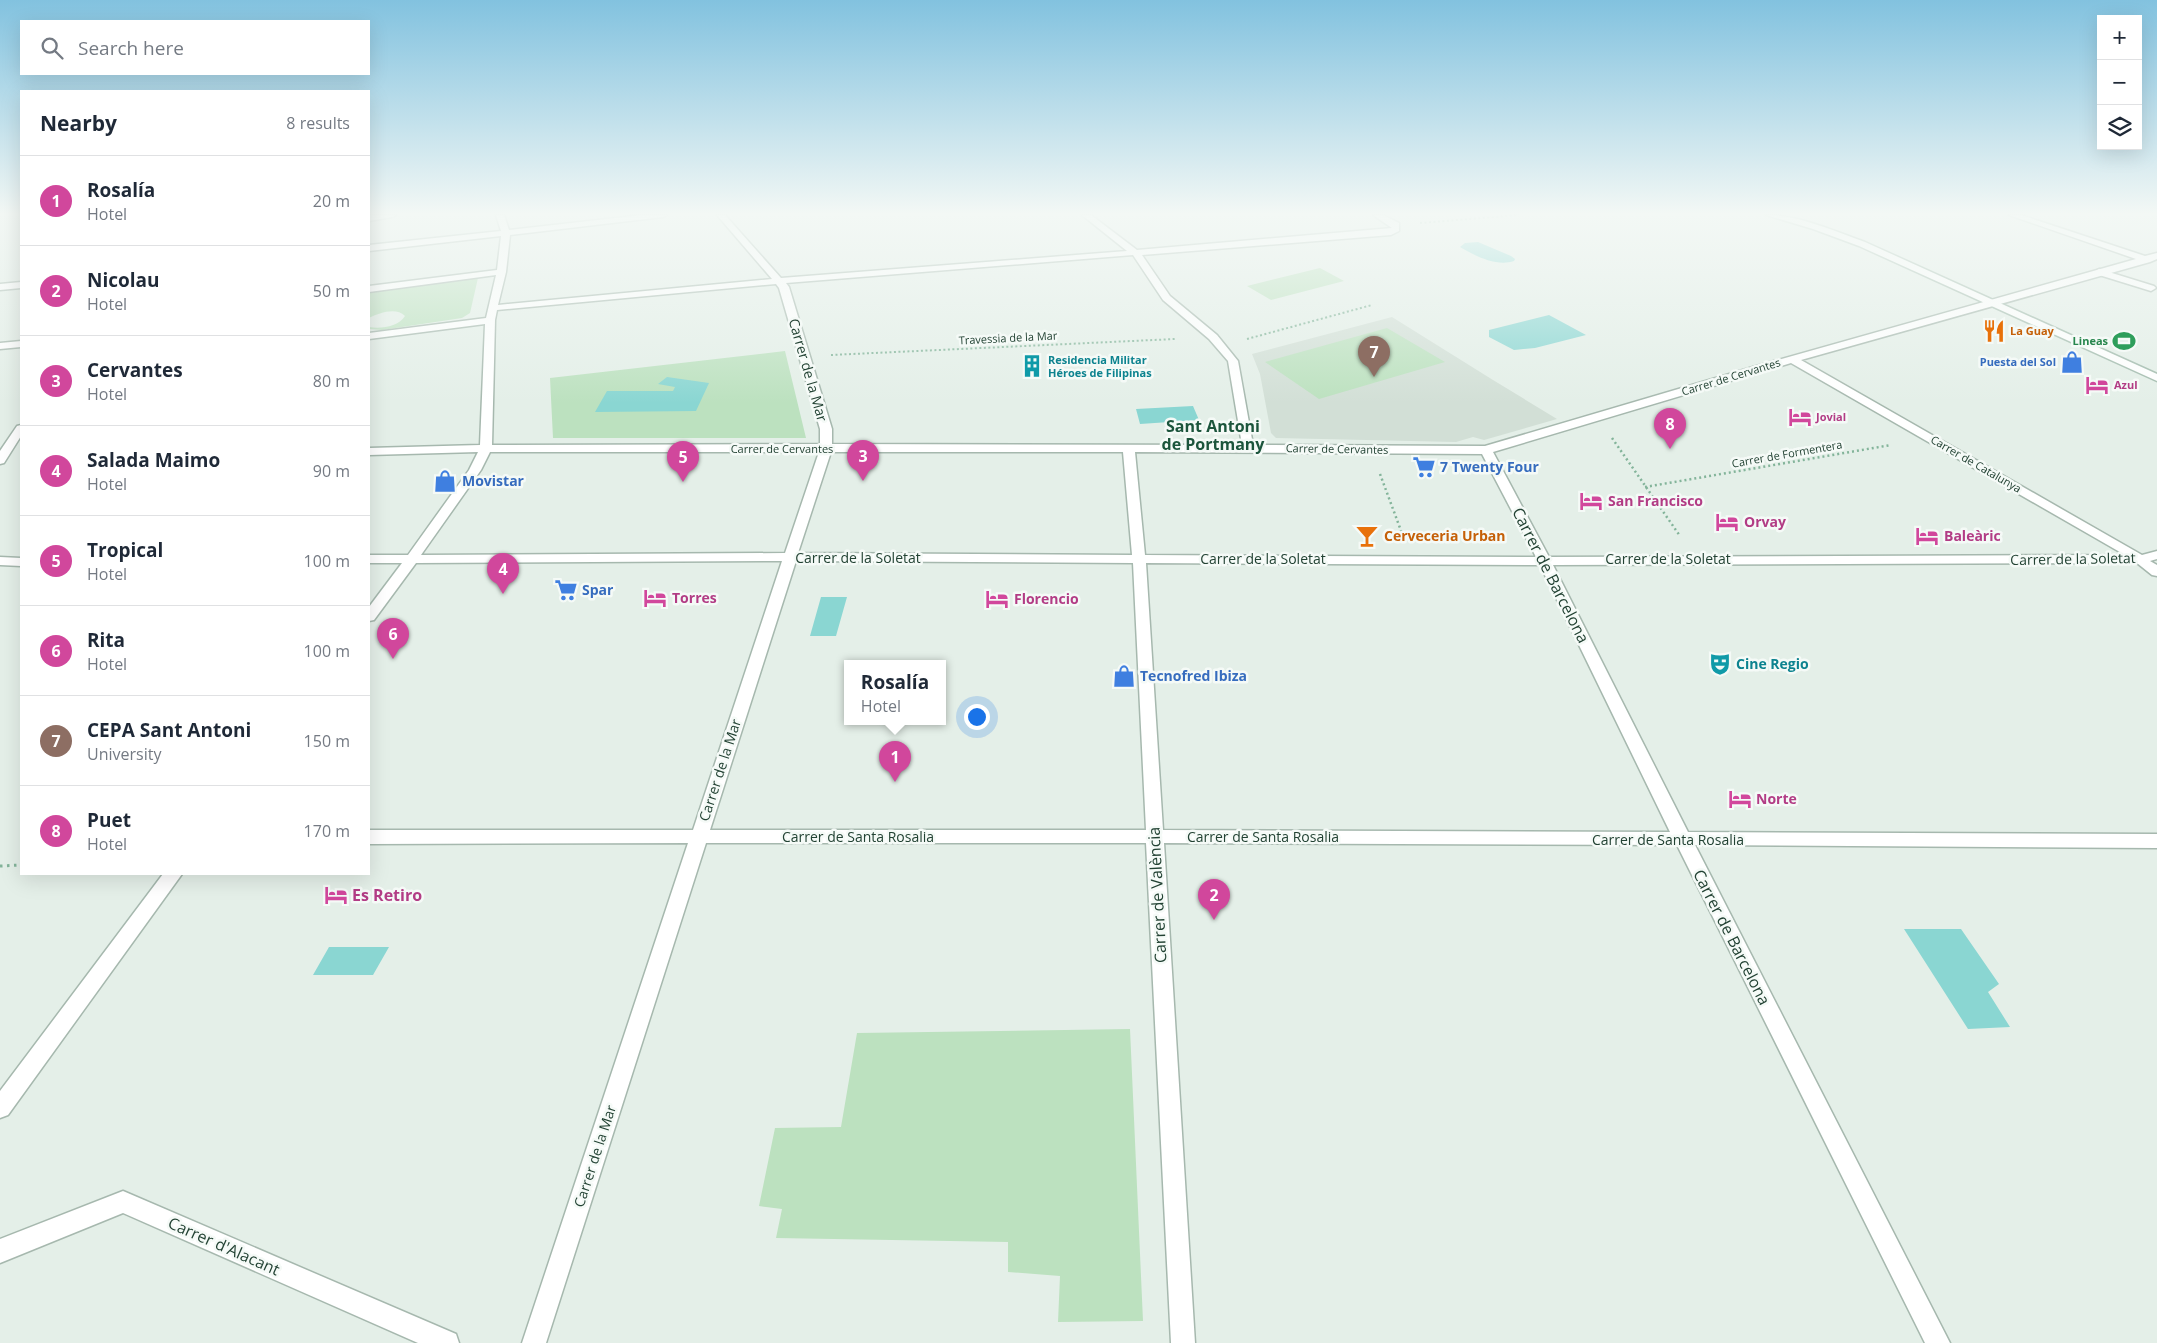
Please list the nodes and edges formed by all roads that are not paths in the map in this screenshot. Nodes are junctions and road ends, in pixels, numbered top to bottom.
1 (454, 278) edge
2 (500, 278) edge
3 (777, 278) edge
4 (822, 278) edge
5 (1153, 278) edge
6 (1936, 278) edge
7 (2079, 278) edge
8 (2117, 278) edge
9 (780, 281) junction
10 (20, 285) edge
11 (0, 287) edge
12 (370, 288) edge
13 (2151, 288) dead end
14 (1991, 303) junction
15 (492, 308) junction
16 (490, 320) junction
17 (370, 334) edge
18 (20, 344) edge
19 (0, 346) edge
20 (1792, 359) junction
21 (2157, 378) edge
22 (20, 429) edge
23 (826, 448) junction
24 (1129, 448) junction
25 (1248, 448) junction
26 (486, 449) junction
27 (1486, 450) junction
28 (20, 451) edge
29 (370, 451) edge
30 (2, 454) edge
31 (2157, 555) edge
32 (413, 558) junction
33 (790, 558) junction
34 (1139, 558) junction
35 (370, 559) edge
36 (2140, 559) junction
37 (1544, 560) junction
38 (0, 561) edge
39 (20, 562) edge
40 (2157, 572) edge
41 (370, 616) edge
42 (1154, 836) junction
43 (370, 837) edge
44 (698, 837) junction
45 (1683, 840) junction
46 (2157, 841) edge
47 (172, 875) edge
48 (0, 1108) edge
49 (0, 1251) edge
50 (447, 1343) edge
51 (534, 1343) edge
52 (1183, 1343) edge
53 (1938, 1343) edge

1 - 12 street
2 - 15 street
3 - 9 street, Carrer de la Mar
4 - 9 street
5 - 25 street
6 - 14 street
7 - 14 street, Carrer de Cervantes
8 - 13 street
9 - 15 street
9 - 23 street, Carrer de la Mar
10 - 11 street
14 - 20 street, Carrer de Cervantes
14 - 21 street
15 - 16 street
16 - 17 street
16 - 26 street
18 - 19 street
20 - 27 street, Carrer de Cervantes
20 - 36 street, Carrer de Catalunya
22 - 30 street
23 - 24 street, Carrer de Cervantes
23 - 26 street, Carrer de Cervantes
23 - 33 street, Carrer de la Mar
24 - 25 street, Carrer de Cervantes
24 - 34 street, Carrer de València
25 - 27 street, Carrer de Cervantes
26 - 29 street, Carrer de Cervantes
26 - 32 street
27 - 37 street, Carrer de Barcelona
28 - 30 street
31 - 36 street, Carrer de la Soletat
32 - 33 street, Carrer de la Soletat
32 - 35 street, Carrer de la Soletat
32 - 41 street
33 - 34 street, Carrer de la Soletat
33 - 44 street, Carrer de la Mar
34 - 37 street, Carrer de la Soletat
34 - 42 street, Carrer de València
36 - 37 street, Carrer de la Soletat
36 - 40 street, Carrer de Catalunya
37 - 45 street, Carrer de Barcelona
38 - 39 street
42 - 44 street, Carrer de Santa Rosalia
42 - 45 street, Carrer de Santa Rosalia
42 - 52 street, Carrer de València
43 - 44 street, Carrer de Santa Rosalia
44 - 51 street, Carrer de la Mar
45 - 46 street, Carrer de Santa Rosalia
45 - 53 street, Carrer de Barcelona
47 - 48 street
49 - 50 street, Carrer d'Alacant

